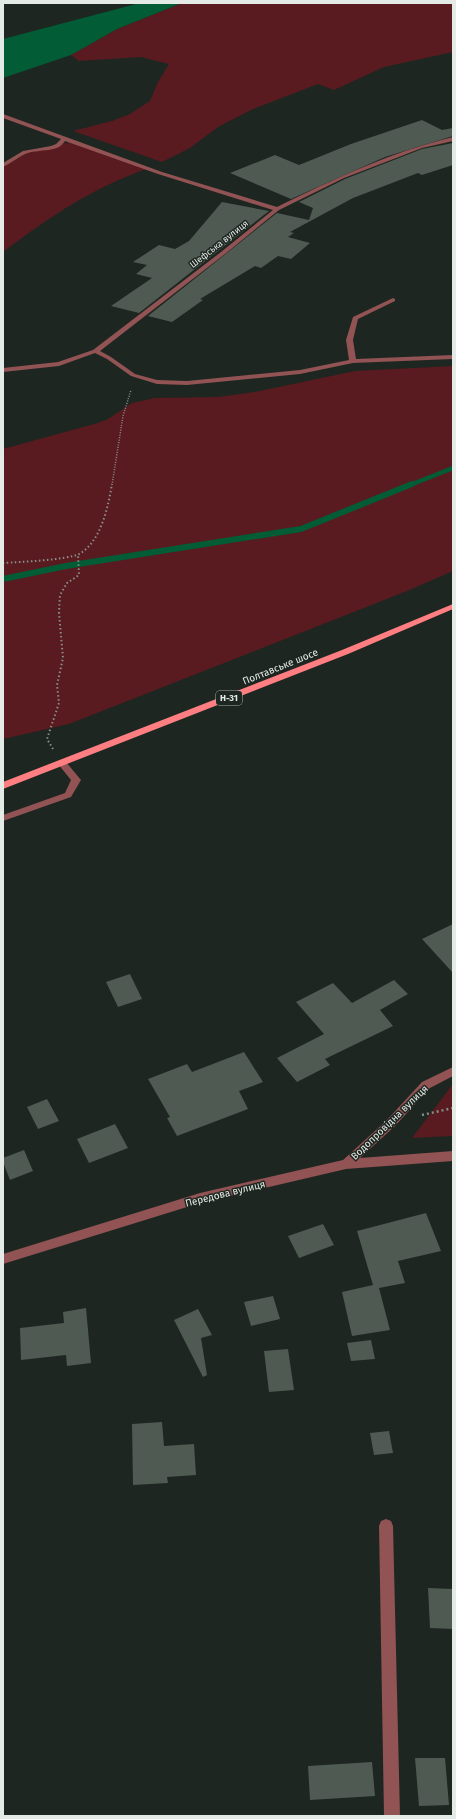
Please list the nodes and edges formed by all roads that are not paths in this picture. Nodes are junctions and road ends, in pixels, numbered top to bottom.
1 (3, 116) edge
2 (64, 138) junction
3 (453, 139) edge
4 (3, 165) edge
5 (277, 209) junction
6 (393, 300) dead end
7 (95, 351) junction
8 (453, 357) edge
9 (353, 361) junction
10 (3, 370) edge
11 (453, 606) edge
12 (63, 764) junction
13 (3, 786) edge
14 (3, 818) edge
15 (453, 1071) edge
16 (453, 1156) edge
17 (346, 1164) junction
18 (3, 1259) edge
19 (386, 1526) dead end
20 (392, 1816) edge

1 - 2 street
2 - 4 street
2 - 5 street
3 - 5 street, Шефська вулиця
5 - 7 street, Шефська вулиця
6 - 9 street
7 - 9 street
7 - 10 street, Шефська вулиця
8 - 9 street
11 - 12 main road, Полтавське шосе / Н-31
12 - 13 main road, Полтавське шосе / Н-31
12 - 14 street
15 - 17 street, Водопровідна вулиця
16 - 17 street, Передова вулиця
17 - 18 street, Передова вулиця
19 - 20 street

